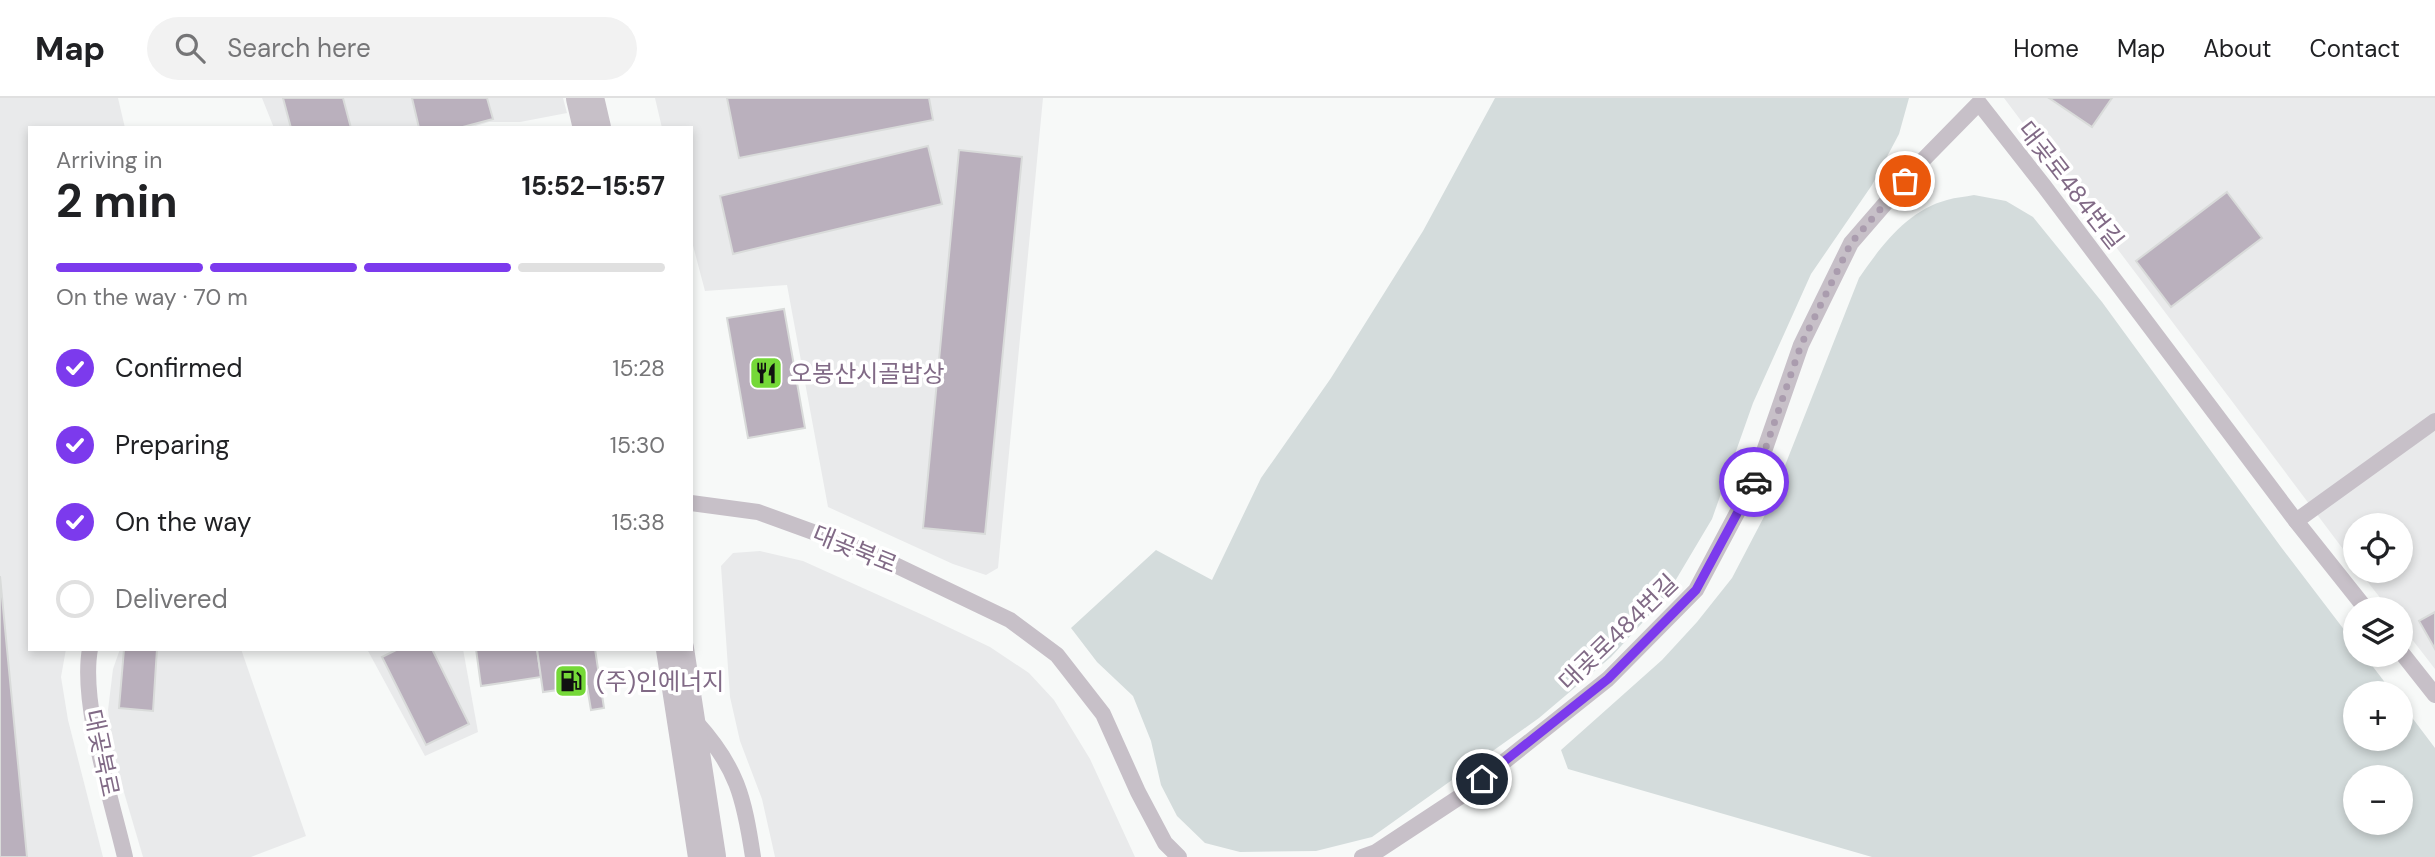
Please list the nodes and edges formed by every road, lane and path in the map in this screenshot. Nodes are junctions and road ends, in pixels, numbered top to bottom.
1 (585, 98) edge
2 (1977, 101) edge
3 (592, 126) edge
4 (2435, 421) edge
5 (693, 503) edge
6 (2296, 521) junction
7 (2356, 597) edge
8 (90, 651) edge
9 (675, 651) edge
10 (2413, 667) edge
11 (2435, 695) edge
12 (685, 710) junction
13 (125, 857) edge
14 (707, 857) edge
15 (753, 857) edge
16 (1180, 857) edge
17 (1362, 857) edge

1 - 3 street
2 - 6 lane, 대곶로484번길
2 - 17 lane, 대곶로484번길
4 - 6 lane
5 - 16 lane, 대곶북로
6 - 7 lane, 대곶로484번길
8 - 13 lane, 대곶북로
9 - 12 street
10 - 11 lane
12 - 14 street
12 - 15 lane

